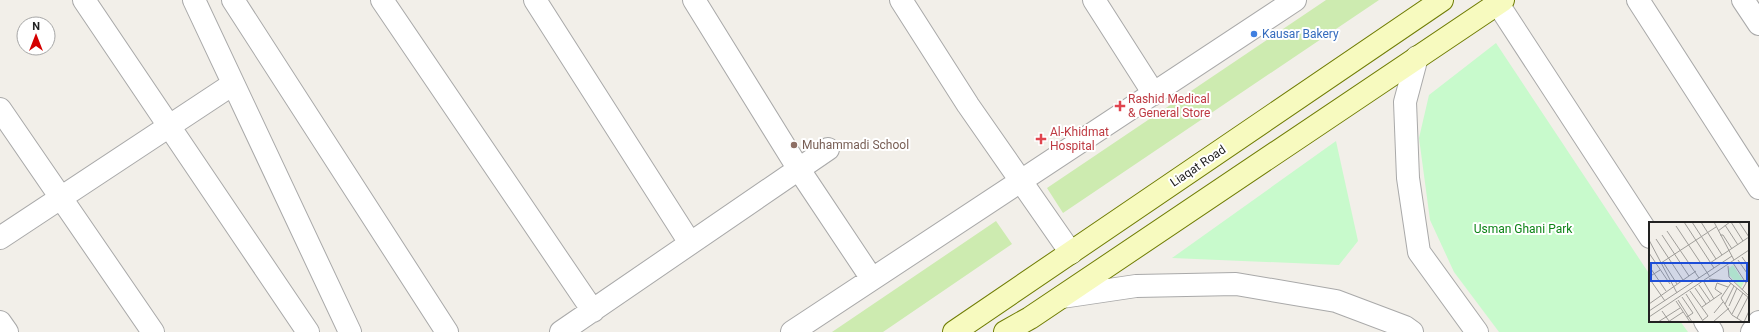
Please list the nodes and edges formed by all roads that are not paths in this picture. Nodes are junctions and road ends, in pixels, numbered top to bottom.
1 (84, 0) edge
2 (194, 0) edge
3 (233, 0) edge
4 (382, 0) edge
5 (535, 0) edge
6 (694, 0) edge
7 (901, 0) edge
8 (1094, 0) edge
9 (1295, 0) edge
10 (1442, 0) edge
11 (1638, 0) edge
12 (1743, 0) edge
13 (1500, 2) edge
14 (1759, 24) edge
15 (1417, 57) junction
16 (233, 84) junction
17 (1154, 94) junction
18 (0, 109) edge
19 (168, 127) junction
20 (828, 149) dead end
21 (798, 168) junction
22 (1020, 180) junction
23 (1759, 188) edge
24 (60, 198) junction
25 (1649, 235) edge
26 (0, 238) edge
27 (690, 243) junction
28 (1071, 253) junction
29 (872, 279) junction
30 (1062, 296) junction
31 (593, 311) junction
32 (0, 322) edge
33 (1706, 322) edge
34 (1759, 322) edge
35 (7, 332) edge
36 (153, 332) edge
37 (308, 332) edge
38 (350, 332) edge
39 (447, 332) edge
40 (561, 332) edge
41 (792, 332) edge
42 (954, 332) edge
43 (1005, 332) edge
44 (1412, 332) edge
45 (1477, 332) edge
46 (1712, 332) edge
47 (1752, 332) edge

1 - 19 street
2 - 16 street
3 - 39 street
4 - 31 street
5 - 27 street
6 - 21 street
7 - 22 street
8 - 17 street
9 - 17 street
10 - 28 main road, Liaqat Road
11 - 23 street
12 - 14 street
13 - 15 main road
13 - 25 street
15 - 30 main road
15 - 45 street
16 - 19 street
16 - 38 street
17 - 22 street
18 - 24 street
19 - 24 street
19 - 37 street
20 - 21 street
21 - 27 street
21 - 29 street
22 - 28 street
22 - 29 street
24 - 26 street
24 - 36 street
27 - 31 street
28 - 42 main road, Liaqat Road
29 - 41 street
30 - 43 main road
30 - 44 street
31 - 40 street
32 - 35 street
33 - 46 street
34 - 47 street

